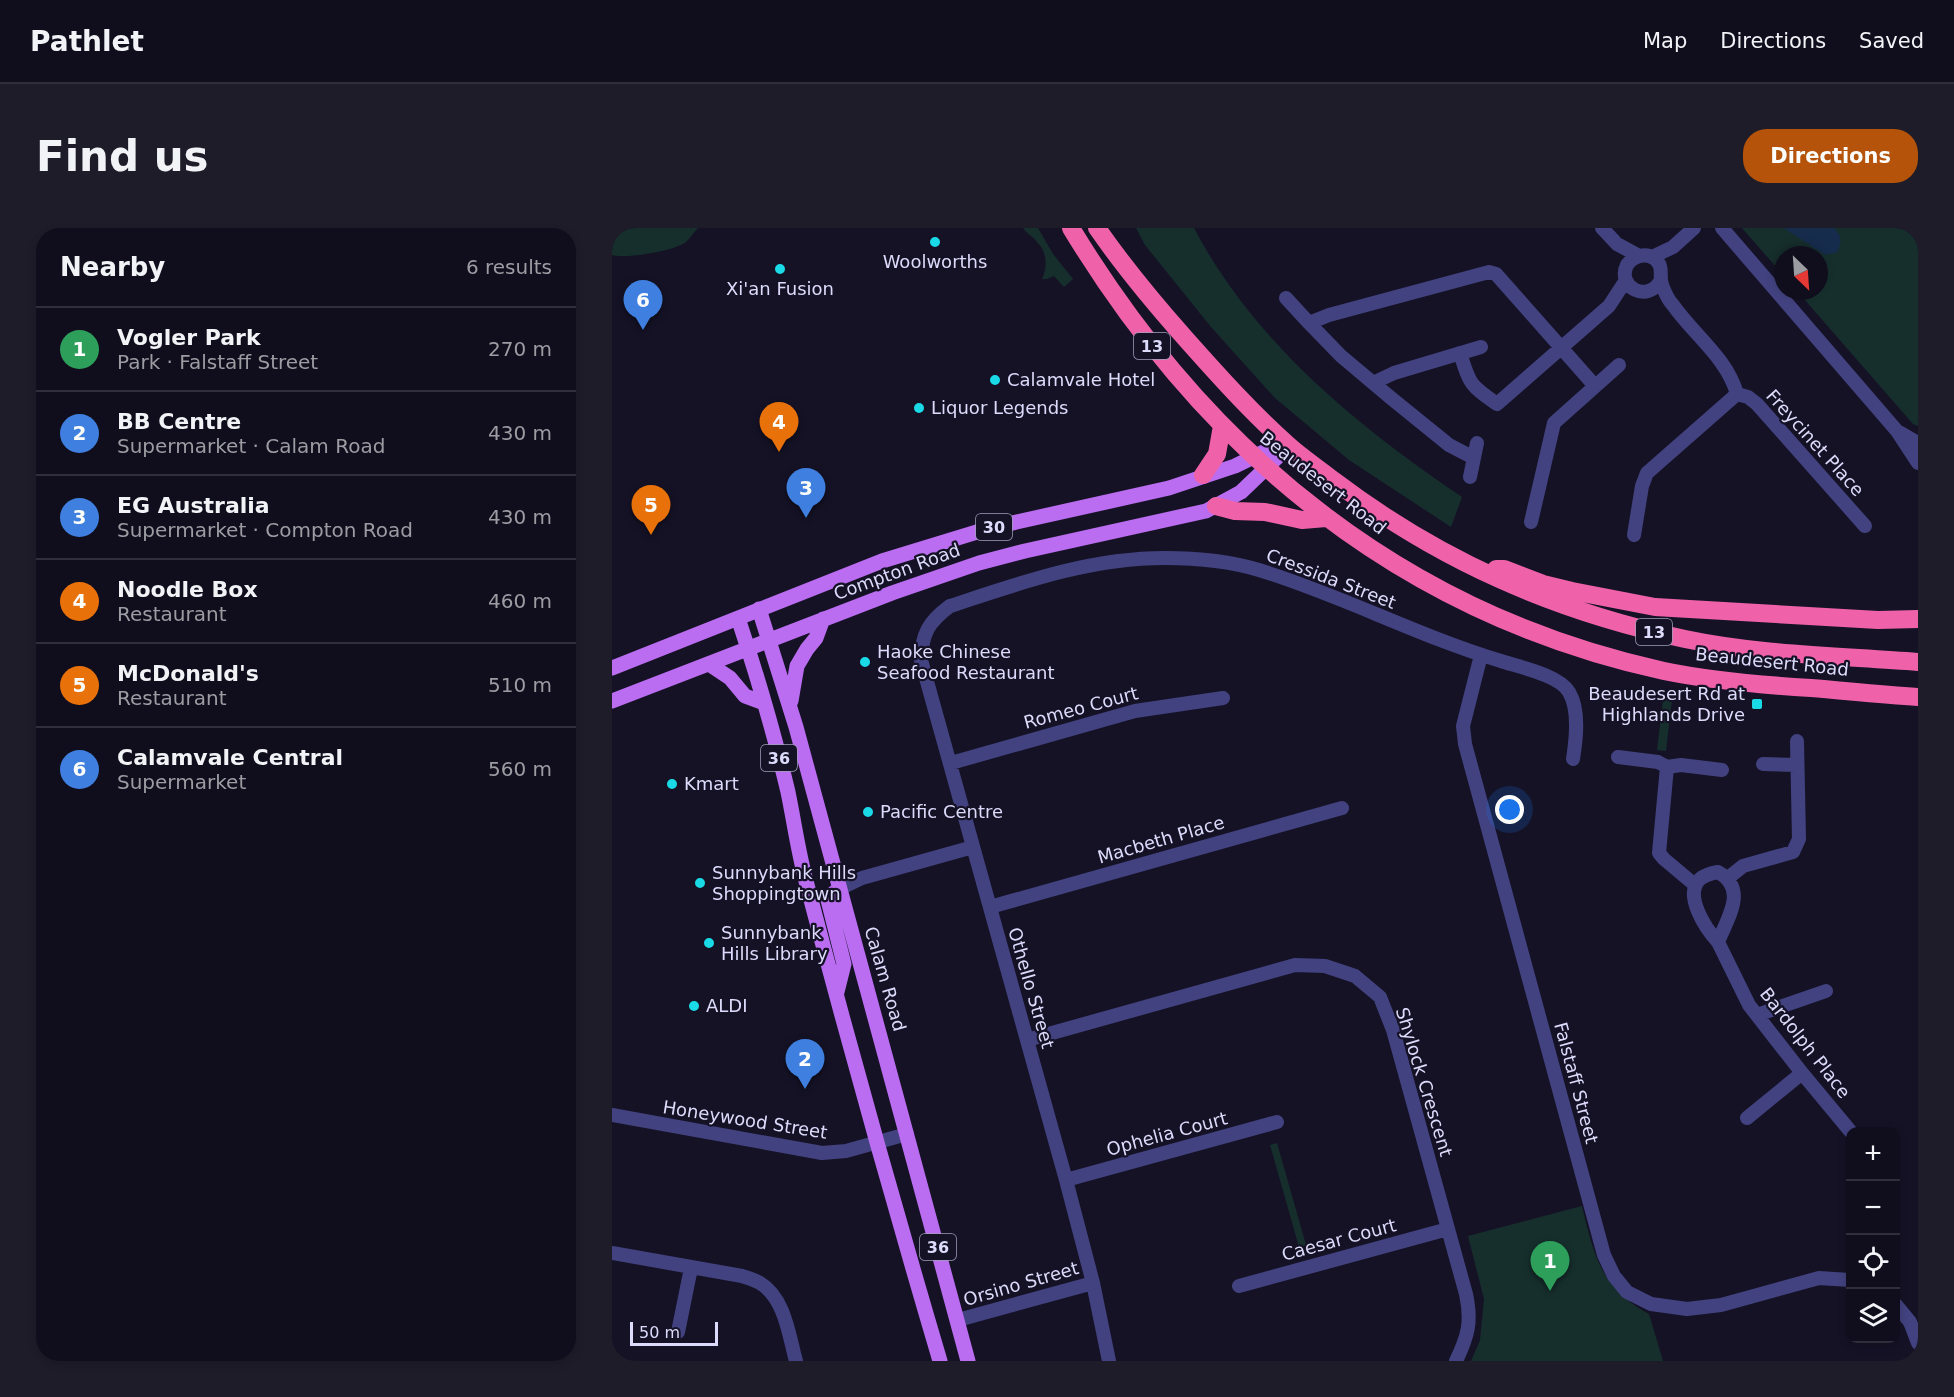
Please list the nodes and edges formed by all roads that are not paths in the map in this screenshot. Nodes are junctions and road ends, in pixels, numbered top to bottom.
1 (1071, 228) edge
2 (1097, 228) edge
3 (1602, 228) edge
4 (1694, 228) edge
5 (1722, 228) edge
6 (1617, 244) junction
7 (1673, 248) junction
8 (1645, 256) junction
9 (1626, 274) junction
10 (1661, 274) junction
11 (1644, 291) junction
12 (1286, 298) dead end
13 (1671, 304) junction
14 (1609, 306) junction
15 (1309, 323) junction
16 (1481, 347) dead end
17 (1560, 348) junction
18 (1460, 353) junction
19 (1619, 365) dead end
20 (1373, 383) junction
21 (1595, 386) junction
22 (1737, 394) junction
23 (1222, 426) junction
24 (1897, 431) junction
25 (1477, 443) dead end
26 (1918, 443) edge
27 (1287, 444) junction
28 (1474, 458) junction
29 (1260, 462) junction
30 (1918, 462) edge
31 (1203, 475) junction
32 (1470, 477) dead end
33 (1216, 506) junction
34 (1326, 518) junction
35 (1531, 522) dead end
36 (1865, 526) dead end
37 (1634, 536) dead end
38 (1476, 569) junction
39 (759, 609) junction
40 (738, 618) junction
41 (823, 619) junction
42 (1918, 619) edge
43 (928, 627) joint
44 (770, 639) junction
45 (748, 648) junction
46 (1481, 655) junction
47 (1918, 662) edge
48 (709, 664) junction
49 (612, 668) edge
50 (1918, 697) edge
51 (1223, 698) dead end
52 (612, 701) edge
53 (764, 703) junction
54 (790, 706) junction
55 (1797, 741) dead end
56 (1618, 757) dead end
57 (1574, 759) dead end
58 (951, 763) junction
59 (1763, 764) dead end
60 (1797, 765) junction
61 (1667, 767) junction
62 (1722, 770) dead end
63 (1342, 808) dead end
64 (973, 848) junction
65 (1728, 878) junction
66 (1695, 885) junction
67 (839, 889) junction
68 (990, 907) junction
69 (1718, 942) junction
70 (1826, 991) dead end
71 (837, 992) junction
72 (1757, 1015) junction
73 (1028, 1040) junction
74 (1802, 1073) junction
75 (612, 1115) edge
76 (1747, 1118) dead end
77 (1277, 1122) dead end
78 (1848, 1127) edge
79 (907, 1134) junction
80 (878, 1142) junction
81 (1066, 1180) junction
82 (1448, 1229) junction
83 (612, 1253) edge
84 (691, 1268) junction
85 (1846, 1280) edge
86 (1093, 1282) junction
87 (1239, 1286) dead end
88 (1900, 1310) edge
89 (958, 1320) junction
90 (678, 1332) dead end
91 (1918, 1343) edge
92 (796, 1361) edge
93 (940, 1361) edge
94 (968, 1361) edge
95 (1109, 1361) edge
96 (1456, 1361) edge

1 - 23 highway, Beaudesert Road / 13
2 - 27 highway, Beaudesert Road / 13
3 - 6 street
4 - 7 street
5 - 24 street
6 - 8 street
6 - 9 street
7 - 8 street
7 - 10 street
8 - 9 street
8 - 10 street
9 - 11 street
9 - 14 street
10 - 11 street
10 - 13 street, Freycinet Place
11 - 13 street, Freycinet Place
11 - 14 street
12 - 15 street
13 - 22 street, Freycinet Place
14 - 17 street
15 - 17 street
15 - 20 street
16 - 18 street
17 - 18 street
17 - 21 street
18 - 20 street
19 - 21 street
20 - 28 street
21 - 35 street
22 - 36 street, Freycinet Place
22 - 37 street
23 - 29 highway, Beaudesert Road / 13
23 - 31 highway
24 - 26 street
24 - 30 street
25 - 28 street
27 - 29 main road, Compton Road / 30
27 - 38 highway, Beaudesert Road / 13
28 - 32 street
29 - 31 main road, Compton Road / 30
29 - 33 main road, Compton Road
29 - 34 highway, Beaudesert Road / 13
31 - 39 main road, Compton Road / 30
33 - 34 highway, 30
33 - 41 main road, Compton Road / 30
34 - 50 highway, Beaudesert Road / 13
38 - 42 highway
38 - 47 highway, Beaudesert Road / 13
39 - 40 main road, Compton Road / 30
39 - 44 main road, Calam Road / 36
40 - 45 main road, 36
40 - 49 main road, Compton Road / 30
41 - 44 main road, Compton Road / 30
41 - 54 main road
43 - 46 street, Cressida Street
43 - 58 street, Othello Street
44 - 45 main road, Compton Road / 30
44 - 54 main road, Calam Road / 36
45 - 48 main road, Compton Road / 30
45 - 53 main road, 36
46 - 57 street, Cressida Street
46 - 85 street, Falstaff Street
48 - 52 main road, Compton Road / 30
48 - 53 main road
51 - 58 street, Romeo Court
53 - 71 main road, 36
54 - 67 main road, Calam Road / 36
55 - 60 street
56 - 61 street
58 - 64 street, Othello Street
59 - 60 street
60 - 65 street
61 - 62 street
61 - 66 street
63 - 68 street, Macbeth Place
64 - 67 street
64 - 68 street, Othello Street
65 - 66 street
65 - 69 street
66 - 69 street, Bardolph Place
67 - 71 main road
67 - 79 main road, Calam Road / 36
68 - 73 street, Othello Street
69 - 72 street, Bardolph Place
70 - 72 street
71 - 80 main road, 36
72 - 74 street, Bardolph Place
73 - 81 street, Othello Street
73 - 82 street, Shylock Crescent
74 - 76 street
74 - 78 street, Bardolph Place
75 - 80 street, Honeywood Street
77 - 81 street, Ophelia Court
79 - 80 street, Honeywood Street
79 - 89 main road, Calam Road / 36
80 - 93 main road, 36
81 - 86 street, Othello Street
82 - 87 street, Caesar Court
82 - 96 street, Shylock Crescent
83 - 84 street
84 - 90 street
84 - 92 street
86 - 89 street, Orsino Street
86 - 95 street, Othello Street
88 - 91 street
89 - 94 main road, Calam Road / 36

